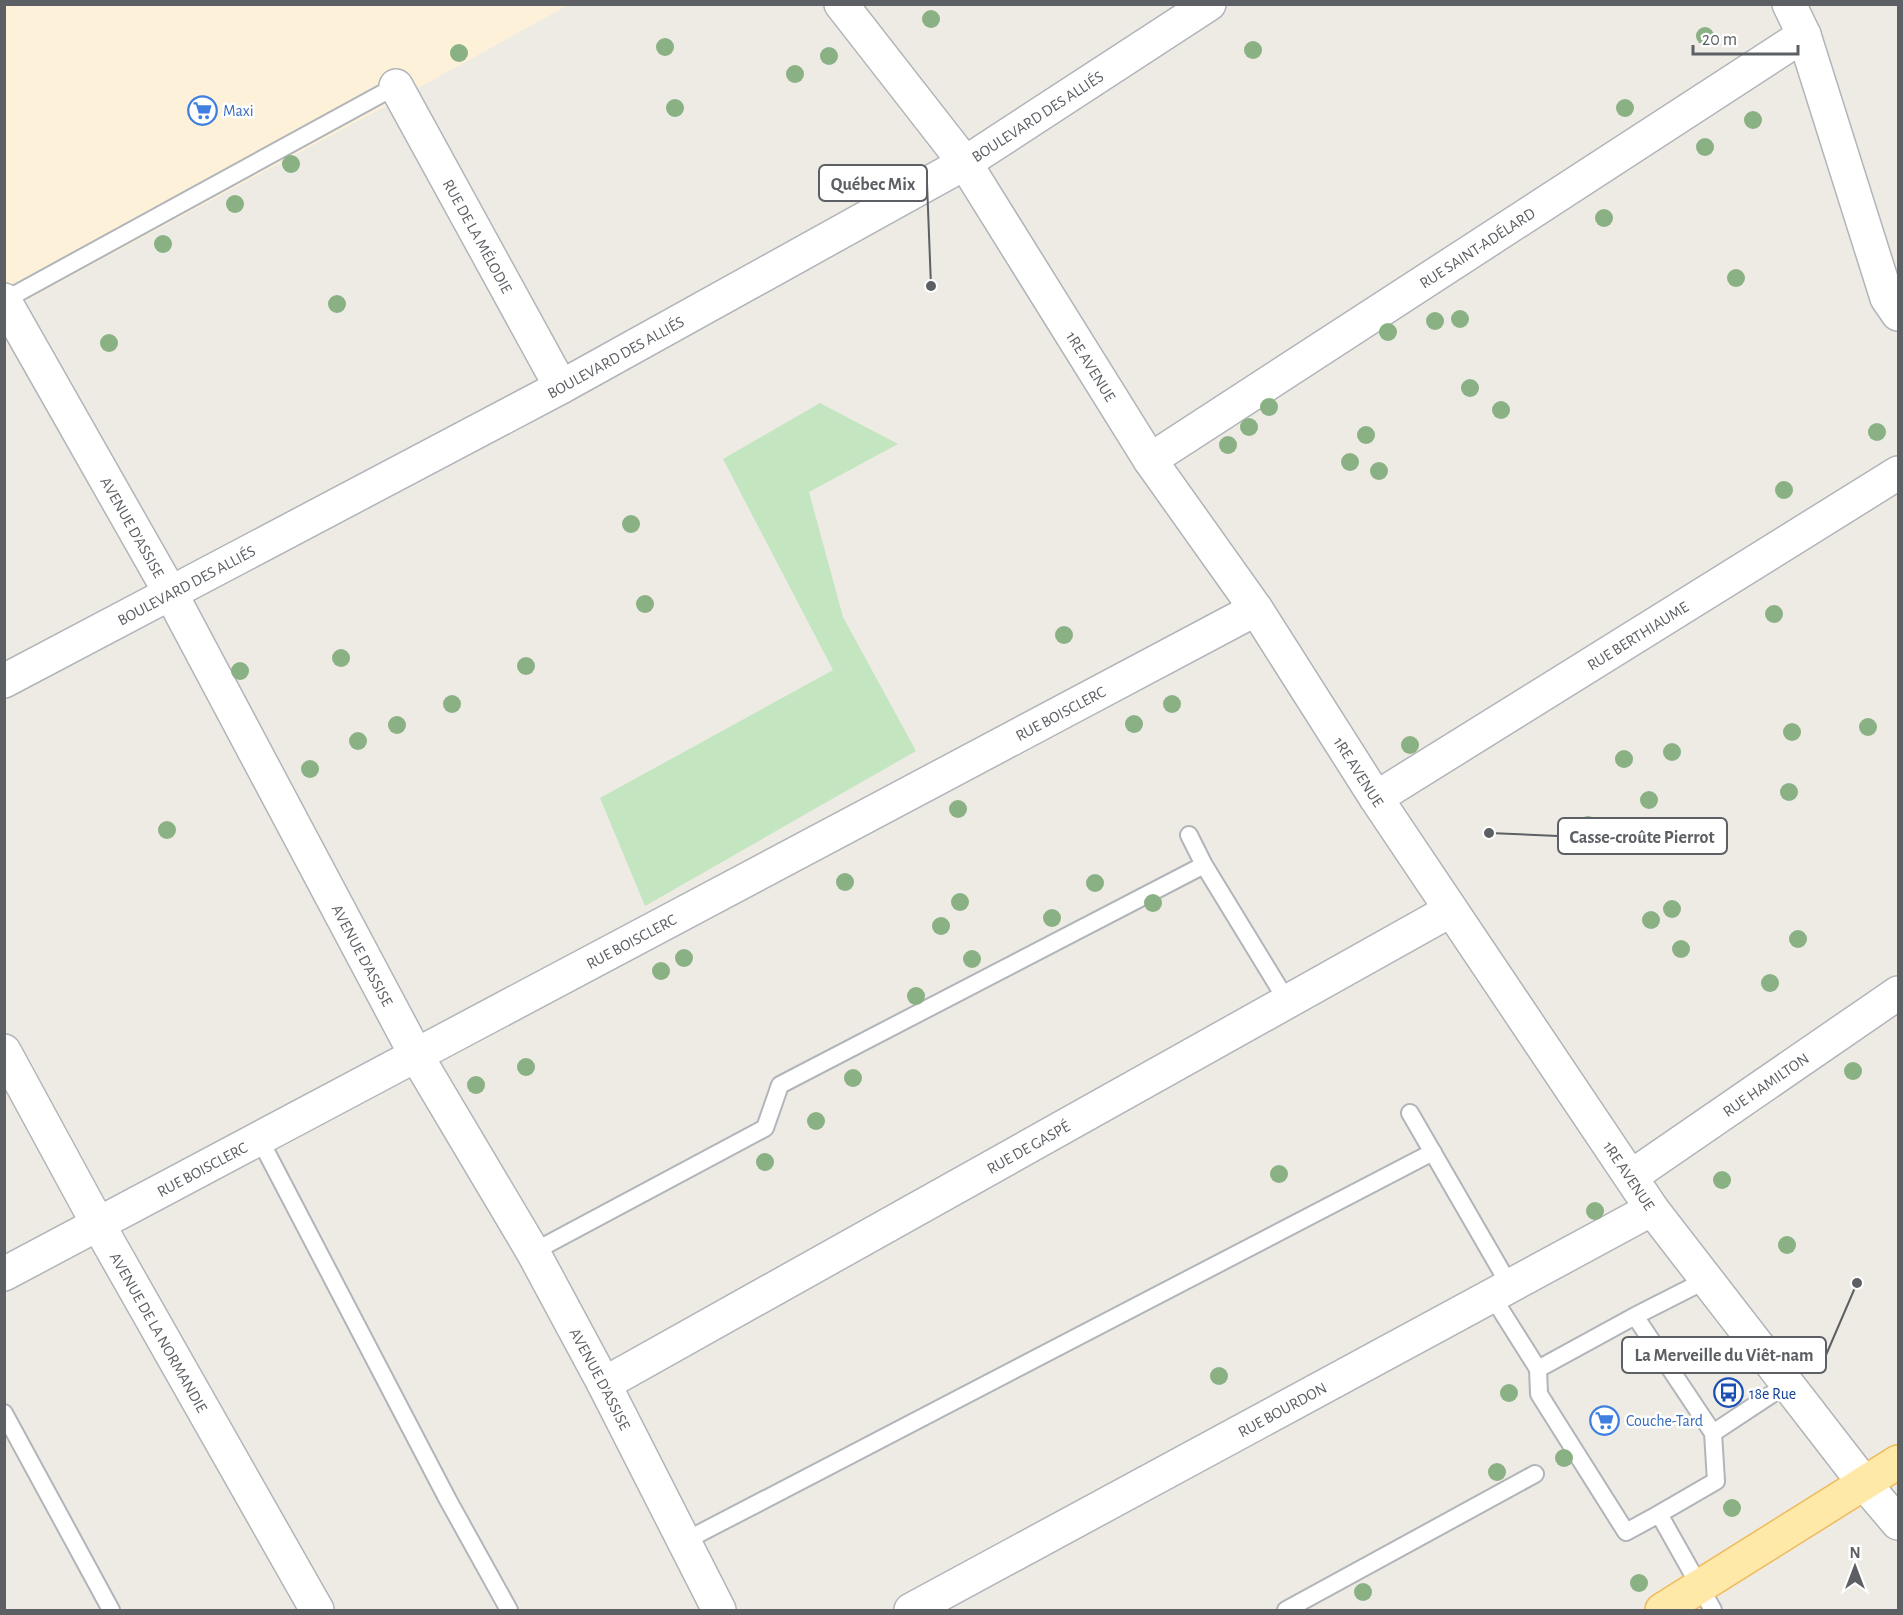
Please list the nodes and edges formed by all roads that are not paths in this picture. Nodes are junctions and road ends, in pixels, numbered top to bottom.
1 (841, 4) edge
2 (1209, 4) edge
3 (1789, 4) edge
4 (1804, 35) junction
5 (396, 86) joint
6 (965, 163) junction
7 (4, 300) edge
8 (1895, 301) edge
9 (561, 387) junction
10 (1150, 460) junction
11 (1899, 472) edge
12 (171, 594) junction
13 (1256, 609) junction
14 (4, 681) edge
15 (1377, 798) junction
16 (1189, 835) dead end
17 (1204, 865) junction
18 (1451, 910) junction
19 (1899, 993) edge
20 (1287, 1001) junction
21 (4, 1052) edge
22 (416, 1055) junction
23 (1410, 1113) dead end
24 (259, 1138) junction
25 (1432, 1152) junction
26 (1632, 1176) junction
27 (1652, 1209) junction
28 (98, 1224) junction
29 (533, 1252) junction
30 (4, 1274) edge
31 (1706, 1280) junction
32 (1501, 1291) junction
33 (1635, 1316) junction
34 (1538, 1369) junction
35 (604, 1384) junction
36 (1787, 1384) junction
37 (4, 1413) edge
38 (1713, 1433) junction
39 (1899, 1462) edge
40 (1535, 1474) dead end
41 (1863, 1483) junction
42 (1659, 1514) junction
43 (1899, 1523) edge
44 (683, 1542) junction
45 (1706, 1599) edge
46 (111, 1611) edge
47 (317, 1611) edge
48 (509, 1611) edge
49 (719, 1611) edge
50 (911, 1611) edge
51 (1286, 1611) edge
52 (1662, 1611) edge

1 - 6 street, 1RE AVENUE
2 - 6 street, BOULEVARD DES ALLIÉS
3 - 4 street
4 - 8 street
4 - 10 street, RUE SAINT-ADÉLARD
5 - 7 lane
5 - 9 street, RUE DE LA MÉLODIE
6 - 9 street, BOULEVARD DES ALLIÉS
6 - 10 street, 1RE AVENUE
7 - 12 street, AVENUE D'ASSISE
9 - 12 street, BOULEVARD DES ALLIÉS
10 - 13 street, 1RE AVENUE
11 - 15 street, RUE BERTHIAUME
12 - 14 street, BOULEVARD DES ALLIÉS
12 - 22 street, AVENUE D'ASSISE
13 - 15 street, 1RE AVENUE
13 - 22 street, RUE BOISCLERC
15 - 18 street, 1RE AVENUE
16 - 17 lane
17 - 20 lane
17 - 29 lane
18 - 20 street, RUE DE GASPÉ
18 - 26 street, 1RE AVENUE
19 - 26 street, RUE HAMILTON
20 - 35 street, RUE DE GASPÉ
21 - 28 street, AVENUE DE LA NORMANDIE
22 - 24 street, RUE BOISCLERC
22 - 29 street, AVENUE D'ASSISE
23 - 25 lane
24 - 28 street, RUE BOISCLERC
24 - 48 lane
25 - 32 lane
25 - 44 lane
26 - 27 street, 1RE AVENUE
27 - 31 street, 1RE AVENUE
27 - 32 street, RUE BOURDON
28 - 30 street, RUE BOISCLERC
28 - 47 street, AVENUE DE LA NORMANDIE
29 - 35 street, AVENUE D'ASSISE
31 - 33 lane
31 - 36 street, 1RE AVENUE
32 - 34 lane
32 - 50 street, RUE BOURDON
33 - 34 lane
33 - 38 lane
34 - 42 lane
35 - 44 street, AVENUE D'ASSISE
36 - 38 lane
36 - 41 street, 1RE AVENUE
37 - 46 lane
38 - 42 lane
39 - 41 main road
40 - 51 lane
41 - 43 street, 1RE AVENUE
41 - 45 main road
42 - 45 lane
44 - 49 street, AVENUE D'ASSISE
45 - 52 main road

